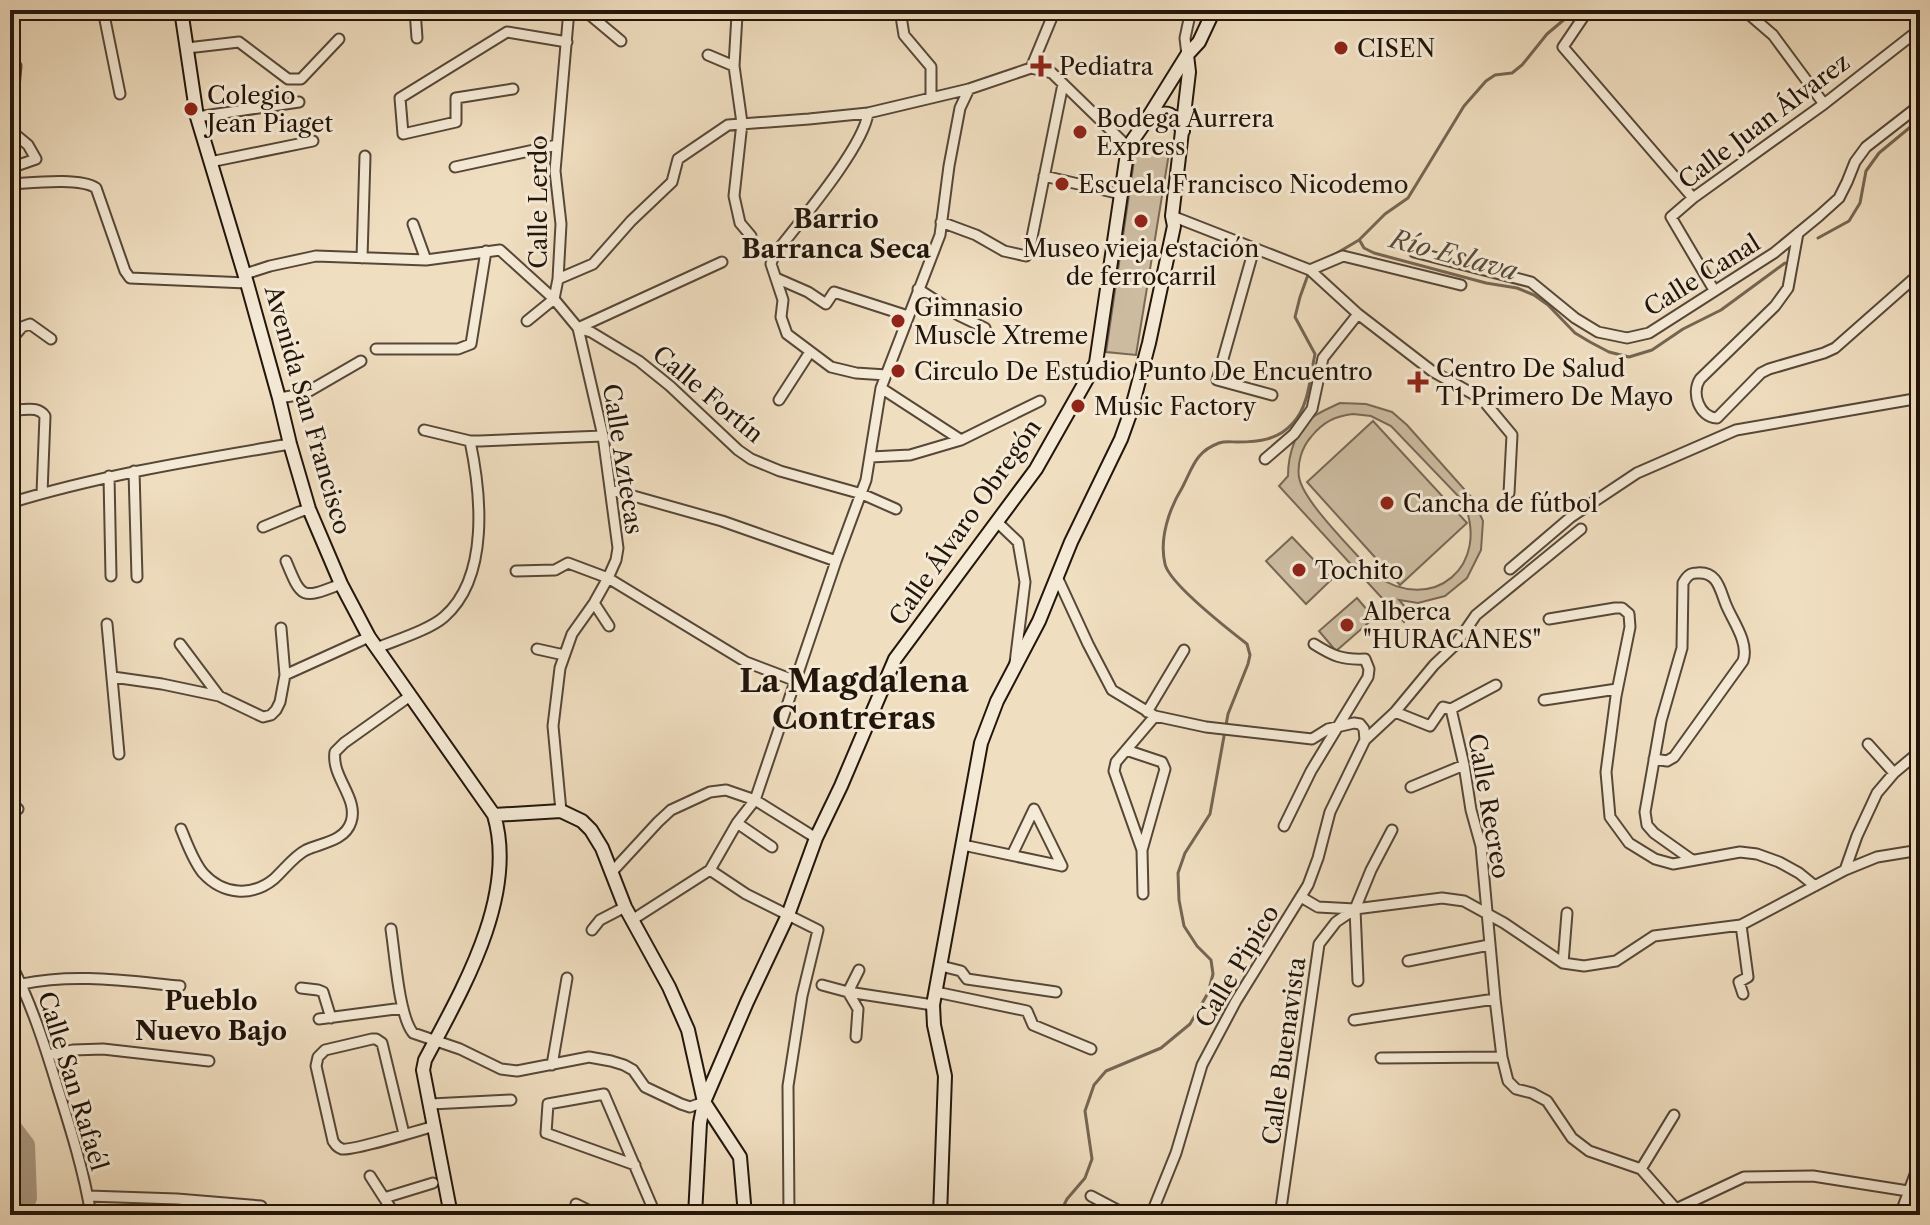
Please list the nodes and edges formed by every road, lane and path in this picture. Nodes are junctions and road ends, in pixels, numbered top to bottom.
1 (103, 10) edge
2 (181, 10) edge
3 (415, 10) edge
4 (569, 10) edge
5 (584, 10) edge
6 (735, 10) edge
7 (900, 10) edge
8 (1055, 10) edge
9 (1191, 10) edge
10 (1214, 10) edge
11 (1588, 10) edge
12 (1744, 10) edge
13 (1920, 29) edge
14 (417, 38) dead end
15 (339, 39) dead end
16 (621, 41) dead end
17 (567, 42) junction
18 (187, 48) junction
19 (708, 55) dead end
20 (1187, 55) junction
21 (10, 58) edge
22 (734, 66) junction
23 (1031, 68) junction
24 (1063, 84) junction
25 (513, 89) dead end
26 (969, 89) junction
27 (120, 94) dead end
28 (931, 97) junction
29 (299, 102) dead end
30 (1824, 104) junction
31 (1920, 105) edge
32 (868, 113) junction
33 (197, 117) junction
34 (1146, 121) junction
35 (742, 123) junction
36 (10, 130) edge
37 (1183, 131) junction
38 (313, 141) dead end
39 (557, 145) junction
40 (1128, 147) junction
41 (365, 156) dead end
42 (210, 162) junction
43 (455, 167) dead end
44 (10, 168) edge
45 (1044, 176) junction
46 (10, 184) edge
47 (1121, 194) junction
48 (1693, 198) junction
49 (1172, 216) junction
50 (941, 222) junction
51 (413, 224) dead end
52 (1798, 233) junction
53 (751, 236) dead end
54 (1254, 249) junction
55 (486, 251) junction
56 (1414, 252) dead end
57 (362, 258) junction
58 (426, 260) junction
59 (722, 262) dead end
60 (1310, 270) junction
61 (1920, 273) edge
62 (246, 278) junction
63 (776, 278) junction
64 (558, 279) junction
65 (1461, 285) dead end
66 (918, 289) junction
67 (1714, 290) junction
68 (554, 299) junction
69 (1358, 314) junction
70 (908, 316) junction
71 (527, 321) dead end
72 (985, 328) dead end
73 (579, 330) junction
74 (51, 339) dead end
75 (10, 341) edge
76 (376, 349) dead end
77 (810, 352) junction
78 (361, 361) dead end
79 (886, 375) junction
80 (881, 388) junction
81 (1272, 395) dead end
82 (279, 398) junction
83 (1920, 398) edge
84 (779, 400) dead end
85 (1040, 401) dead end
86 (10, 409) edge
87 (424, 430) dead end
88 (603, 436) junction
89 (961, 440) junction
90 (470, 441) junction
91 (290, 444) junction
92 (871, 457) junction
93 (1265, 459) dead end
94 (134, 471) junction
95 (109, 476) junction
96 (612, 490) junction
97 (42, 493) junction
98 (1509, 493) dead end
99 (862, 494) junction
100 (10, 503) edge
101 (309, 509) junction
102 (896, 509) dead end
103 (996, 521) junction
104 (263, 527) dead end
105 (1581, 529) dead end
106 (286, 561) dead end
107 (836, 561) junction
108 (1510, 569) dead end
109 (516, 571) dead end
110 (111, 576) dead end
111 (137, 577) dead end
112 (608, 578) junction
113 (1058, 579) junction
114 (341, 584) junction
115 (594, 603) junction
116 (1549, 619) dead end
117 (107, 624) dead end
118 (609, 626) dead end
119 (281, 628) dead end
120 (373, 643) junction
121 (180, 644) dead end
122 (1314, 644) dead end
123 (537, 649) dead end
124 (1184, 650) dead end
125 (564, 655) junction
126 (1015, 669) junction
127 (285, 675) junction
128 (113, 677) junction
129 (796, 681) junction
130 (1496, 685) dead end
131 (1617, 689) junction
132 (219, 696) junction
133 (410, 696) junction
134 (1544, 700) dead end
135 (1451, 709) junction
136 (1395, 712) junction
137 (1151, 714) junction
138 (1338, 727) junction
139 (1365, 740) junction
140 (1868, 744) dead end
141 (1126, 750) junction
142 (1919, 752) edge
143 (119, 754) dead end
144 (1654, 759) junction
145 (1464, 765) junction
146 (1894, 773) junction
147 (1411, 787) dead end
148 (755, 800) junction
149 (561, 811) junction
150 (494, 815) junction
151 (737, 823) junction
152 (1284, 826) dead end
153 (181, 829) dead end
154 (1392, 830) dead end
155 (816, 838) junction
156 (1920, 842) edge
157 (963, 845) junction
158 (772, 847) dead end
159 (1142, 850) junction
160 (1920, 850) edge
161 (1904, 852) junction
162 (1012, 855) junction
163 (1692, 860) junction
164 (710, 870) junction
165 (1845, 870) junction
166 (611, 873) junction
167 (1815, 886) junction
168 (1143, 894) dead end
169 (1301, 897) junction
170 (625, 907) junction
171 (1355, 909) junction
172 (1486, 912) junction
173 (1567, 913) dead end
174 (788, 915) junction
175 (632, 920) junction
176 (1741, 925) junction
177 (391, 929) dead end
178 (592, 930) dead end
179 (1489, 945) junction
180 (1408, 961) dead end
181 (10, 962) edge
182 (1563, 963) junction
183 (941, 966) junction
184 (859, 970) dead end
185 (567, 978) dead end
186 (1358, 981) dead end
187 (22, 984) junction
188 (822, 985) dead end
189 (180, 986) dead end
190 (301, 988) dead end
191 (848, 992) junction
192 (1056, 992) dead end
193 (1743, 994) dead end
194 (934, 999) junction
195 (1495, 999) junction
196 (403, 1008) junction
197 (331, 1018) junction
198 (319, 1019) dead end
199 (1354, 1020) dead end
200 (856, 1037) dead end
201 (435, 1042) junction
202 (1091, 1049) dead end
203 (48, 1055) junction
204 (1502, 1057) junction
205 (1381, 1058) dead end
206 (209, 1061) dead end
207 (552, 1065) junction
208 (511, 1100) dead end
209 (704, 1102) junction
210 (431, 1104) junction
211 (1674, 1115) dead end
212 (435, 1126) junction
213 (404, 1134) junction
214 (1920, 1161) edge
215 (635, 1165) junction
216 (1641, 1169) junction
217 (370, 1176) dead end
218 (1916, 1182) edge
219 (433, 1183) dead end
220 (1908, 1191) junction
221 (88, 1196) junction
222 (1091, 1196) dead end
223 (384, 1198) junction
224 (576, 1204) dead end
225 (261, 1206) dead end
226 (1677, 1212) edge
227 (695, 1214) edge
228 (91, 1215) edge
229 (395, 1215) edge
230 (451, 1215) edge
231 (598, 1215) edge
232 (745, 1215) edge
233 (789, 1215) edge
234 (940, 1215) edge
235 (1127, 1215) edge
236 (1151, 1215) edge
237 (1280, 1215) edge
238 (1900, 1215) edge

1 - 27 street
2 - 18 street, Avenida San Francisco
3 - 14 street
4 - 17 street, Calle Lerdo
5 - 16 street
6 - 22 street
7 - 28 street
8 - 23 street
9 - 20 street
10 - 20 street, Calle Álvaro Obregón
11 - 48 street
12 - 30 street
13 - 30 street, Calle Juan Álvarez
15 - 18 street
17 - 25 street
17 - 39 street, Calle Lerdo
18 - 33 street, Avenida San Francisco
19 - 22 street
20 - 34 street, Calle Álvaro Obregón
20 - 37 street
21 - 36 street
22 - 35 street
23 - 24 street
23 - 26 street
24 - 40 street
24 - 45 street
26 - 28 street
26 - 50 street
28 - 32 street
29 - 33 street
30 - 48 street, Calle Juan Álvarez
31 - 52 street, Calle Canal
32 - 35 street
32 - 63 street
33 - 42 street, Avenida San Francisco
34 - 37 street
34 - 40 street, Calle Álvaro Obregón
35 - 53 street
35 - 64 street
36 - 44 street
37 - 49 street
38 - 42 street
39 - 43 street
39 - 64 street, Calle Lerdo
40 - 47 street, Calle Álvaro Obregón
41 - 57 street
42 - 62 street, Avenida San Francisco
45 - 47 street
45 - 50 street
46 - 62 street
47 - 103 street, Calle Álvaro Obregón
48 - 67 street, Calle Juan Álvarez
49 - 54 street
49 - 113 street
50 - 66 street
51 - 58 street
52 - 61 street
52 - 67 street, Calle Canal
54 - 60 street
54 - 81 street
55 - 58 street
55 - 68 street, Calle Aztecas
55 - 76 street
56 - 67 street, Calle Canal
57 - 58 street
57 - 62 street
59 - 73 street
60 - 65 street
60 - 69 street
62 - 82 street, Avenida San Francisco
63 - 70 street
63 - 77 street
64 - 68 street, Calle Lerdo
66 - 70 street
66 - 72 street
68 - 71 street
68 - 73 street, Calle Aztecas
69 - 93 street
69 - 98 street
70 - 79 street
73 - 88 street, Calle Aztecas
73 - 99 street, Calle Fortín
74 - 75 street
77 - 79 street
77 - 84 street
78 - 82 street
79 - 80 street
80 - 89 street
80 - 92 street
82 - 91 street, Avenida San Francisco
83 - 108 street
85 - 89 street
86 - 97 street
87 - 90 street
88 - 90 street
88 - 96 street, Calle Aztecas
89 - 92 street
90 - 120 street
91 - 94 street
91 - 101 street, Avenida San Francisco
92 - 99 street
94 - 95 street
94 - 111 street
95 - 97 street
95 - 110 street
96 - 107 street
96 - 112 street, Calle Aztecas
97 - 100 street
99 - 102 street, Calle Fortín
99 - 107 street
101 - 104 street
101 - 114 street, Avenida San Francisco
103 - 126 street
103 - 155 street, Calle Álvaro Obregón
105 - 136 street
106 - 114 street
107 - 129 street
109 - 112 street
112 - 115 street, Calle Aztecas
112 - 129 street
113 - 126 street
113 - 137 street
114 - 120 street, Avenida San Francisco
115 - 118 street
115 - 125 street, Calle Aztecas
116 - 131 street
117 - 128 street
119 - 127 street
120 - 127 street
120 - 133 street, Avenida San Francisco
121 - 132 street
122 - 138 street
123 - 125 street
124 - 137 street
125 - 149 street, Calle Aztecas
126 - 157 street
127 - 132 street
128 - 132 street
128 - 143 street
129 - 148 street
130 - 135 street
131 - 134 street
131 - 163 street
133 - 150 street, Avenida San Francisco
133 - 153 street
135 - 136 street
135 - 145 street, Calle Recreo
136 - 139 street
137 - 138 street
137 - 141 street
138 - 139 street
138 - 152 street
139 - 169 street, Calle Pipico
140 - 146 street
141 - 159 street
141 - 159 street
142 - 146 street
144 - 144 street
144 - 163 street
145 - 147 street
145 - 172 street, Calle Recreo
146 - 165 street
148 - 151 street
148 - 155 street
148 - 166 street
149 - 150 street
149 - 166 street
150 - 201 street
151 - 158 street
151 - 164 street
154 - 171 street
155 - 174 street, Calle Álvaro Obregón
156 - 161 street
157 - 162 street
157 - 183 street
159 - 168 street
160 - 161 street
161 - 165 street
162 - 162 street
163 - 167 street
164 - 174 street
164 - 175 street
165 - 167 street
166 - 170 street
167 - 176 street
169 - 171 street
169 - 236 street, Calle Pipico
170 - 175 street
170 - 178 street
171 - 172 street
171 - 186 street
171 - 237 street, Calle Buenavista
172 - 179 street, Calle Recreo
172 - 182 street
173 - 182 street
174 - 209 street, Calle Álvaro Obregón
174 - 233 street
175 - 209 street
176 - 182 street
176 - 193 street
177 - 196 street
179 - 180 street
179 - 195 street, Calle Recreo
181 - 187 street, Calle San Rafaél
183 - 192 street
183 - 194 street
184 - 191 street
185 - 207 street
187 - 189 street
187 - 203 street, Calle San Rafaél
188 - 191 street
190 - 197 street
191 - 194 street
191 - 200 street
194 - 202 street
194 - 234 street
195 - 199 street
195 - 204 street, Calle Recreo
196 - 197 street
196 - 201 street
197 - 198 street
201 - 207 street
201 - 210 street
203 - 206 street
203 - 221 street, Calle San Rafaél
204 - 205 street
204 - 216 street
207 - 209 street
208 - 210 street
209 - 227 street
209 - 232 street
210 - 212 street
211 - 216 street
212 - 213 street
212 - 230 street
213 - 213 street
214 - 218 street
215 - 215 street
215 - 227 street
216 - 226 street
217 - 223 street
218 - 220 street
219 - 223 street
220 - 226 street
220 - 238 street
221 - 225 street
221 - 228 street, Calle San Rafaél
222 - 235 street
223 - 229 street
224 - 231 street

